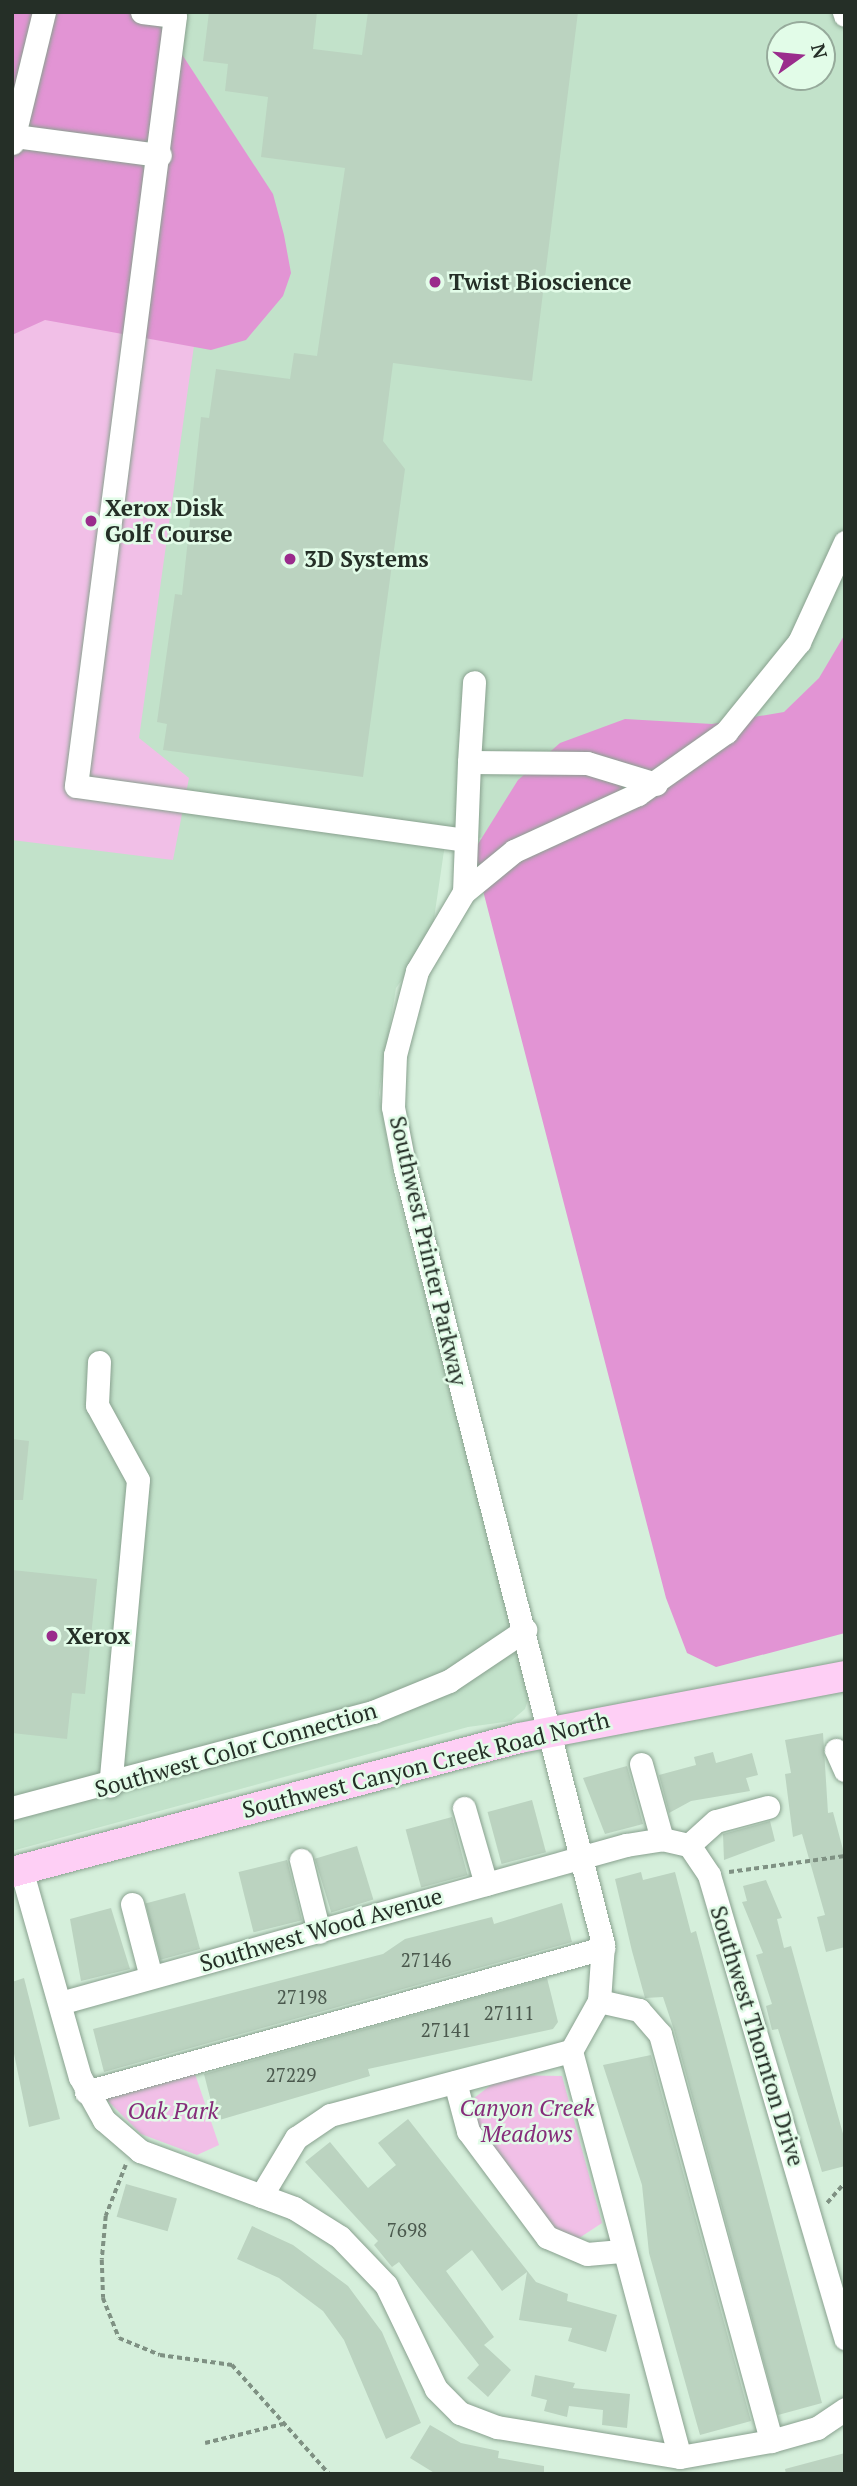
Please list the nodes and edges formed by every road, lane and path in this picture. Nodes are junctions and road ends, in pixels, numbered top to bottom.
1 (44, 12) edge
2 (142, 12) edge
3 (14, 139) edge
4 (160, 155) junction
5 (845, 542) edge
6 (474, 681) dead end
7 (469, 762) junction
8 (656, 784) junction
9 (464, 840) junction
10 (464, 892) junction
11 (99, 1362) dead end
12 (525, 1630) junction
13 (845, 1676) edge
14 (551, 1731) junction
15 (641, 1764) dead end
16 (110, 1786) junction
17 (768, 1807) dead end
18 (12, 1808) edge
19 (464, 1808) dead end
20 (662, 1839) junction
21 (689, 1845) junction
22 (845, 1856) edge
23 (582, 1857) junction
24 (301, 1860) dead end
25 (17, 1870) edge
26 (709, 1875) junction
27 (485, 1884) junction
28 (132, 1905) dead end
29 (319, 1932) junction
30 (603, 1948) junction
31 (151, 1977) junction
32 (599, 2001) junction
33 (60, 2003) junction
34 (571, 2051) junction
35 (455, 2082) junction
36 (86, 2092) junction
37 (127, 2163) dead end
38 (845, 2182) edge
39 (261, 2196) junction
40 (827, 2203) dead end
41 (621, 2251) junction
42 (845, 2338) edge
43 (845, 2409) edge
44 (284, 2424) junction
45 (772, 2441) junction
46 (205, 2443) dead end
47 (680, 2457) junction
48 (329, 2474) edge

1 - 3 street
2 - 4 street
3 - 4 street
4 - 9 street
5 - 8 street, Southwest Printer Parkway
6 - 7 street
7 - 8 street
7 - 9 street
8 - 10 street, Southwest Printer Parkway
9 - 10 street
10 - 12 street, Southwest Printer Parkway
11 - 16 street
12 - 14 street, Southwest Printer Parkway
12 - 16 street, Southwest Color Connection
13 - 14 main road, Southwest Canyon Creek Road North
14 - 23 street, Southwest Printer Parkway
14 - 25 main road, Southwest Canyon Creek Road North
15 - 20 street
16 - 18 street, Southwest Color Connection
17 - 21 street
19 - 27 street
20 - 21 street
20 - 23 street
21 - 26 street, Southwest Thornton Drive
22 - 26 path
23 - 27 street, Southwest Wood Avenue
23 - 30 street, Southwest Printer Parkway
24 - 29 street
25 - 33 street
26 - 42 street, Southwest Thornton Drive
27 - 29 street, Southwest Wood Avenue
28 - 31 street
29 - 31 street, Southwest Wood Avenue
30 - 32 street, Southwest Printer Parkway
30 - 36 street
31 - 33 street, Southwest Wood Avenue
32 - 34 street
32 - 45 street
33 - 36 street
34 - 35 street
34 - 41 street
35 - 39 street
35 - 41 street
36 - 39 street
37 - 44 path
38 - 40 path
39 - 47 street
41 - 47 street
43 - 45 street
44 - 46 path
44 - 48 path
45 - 47 street

